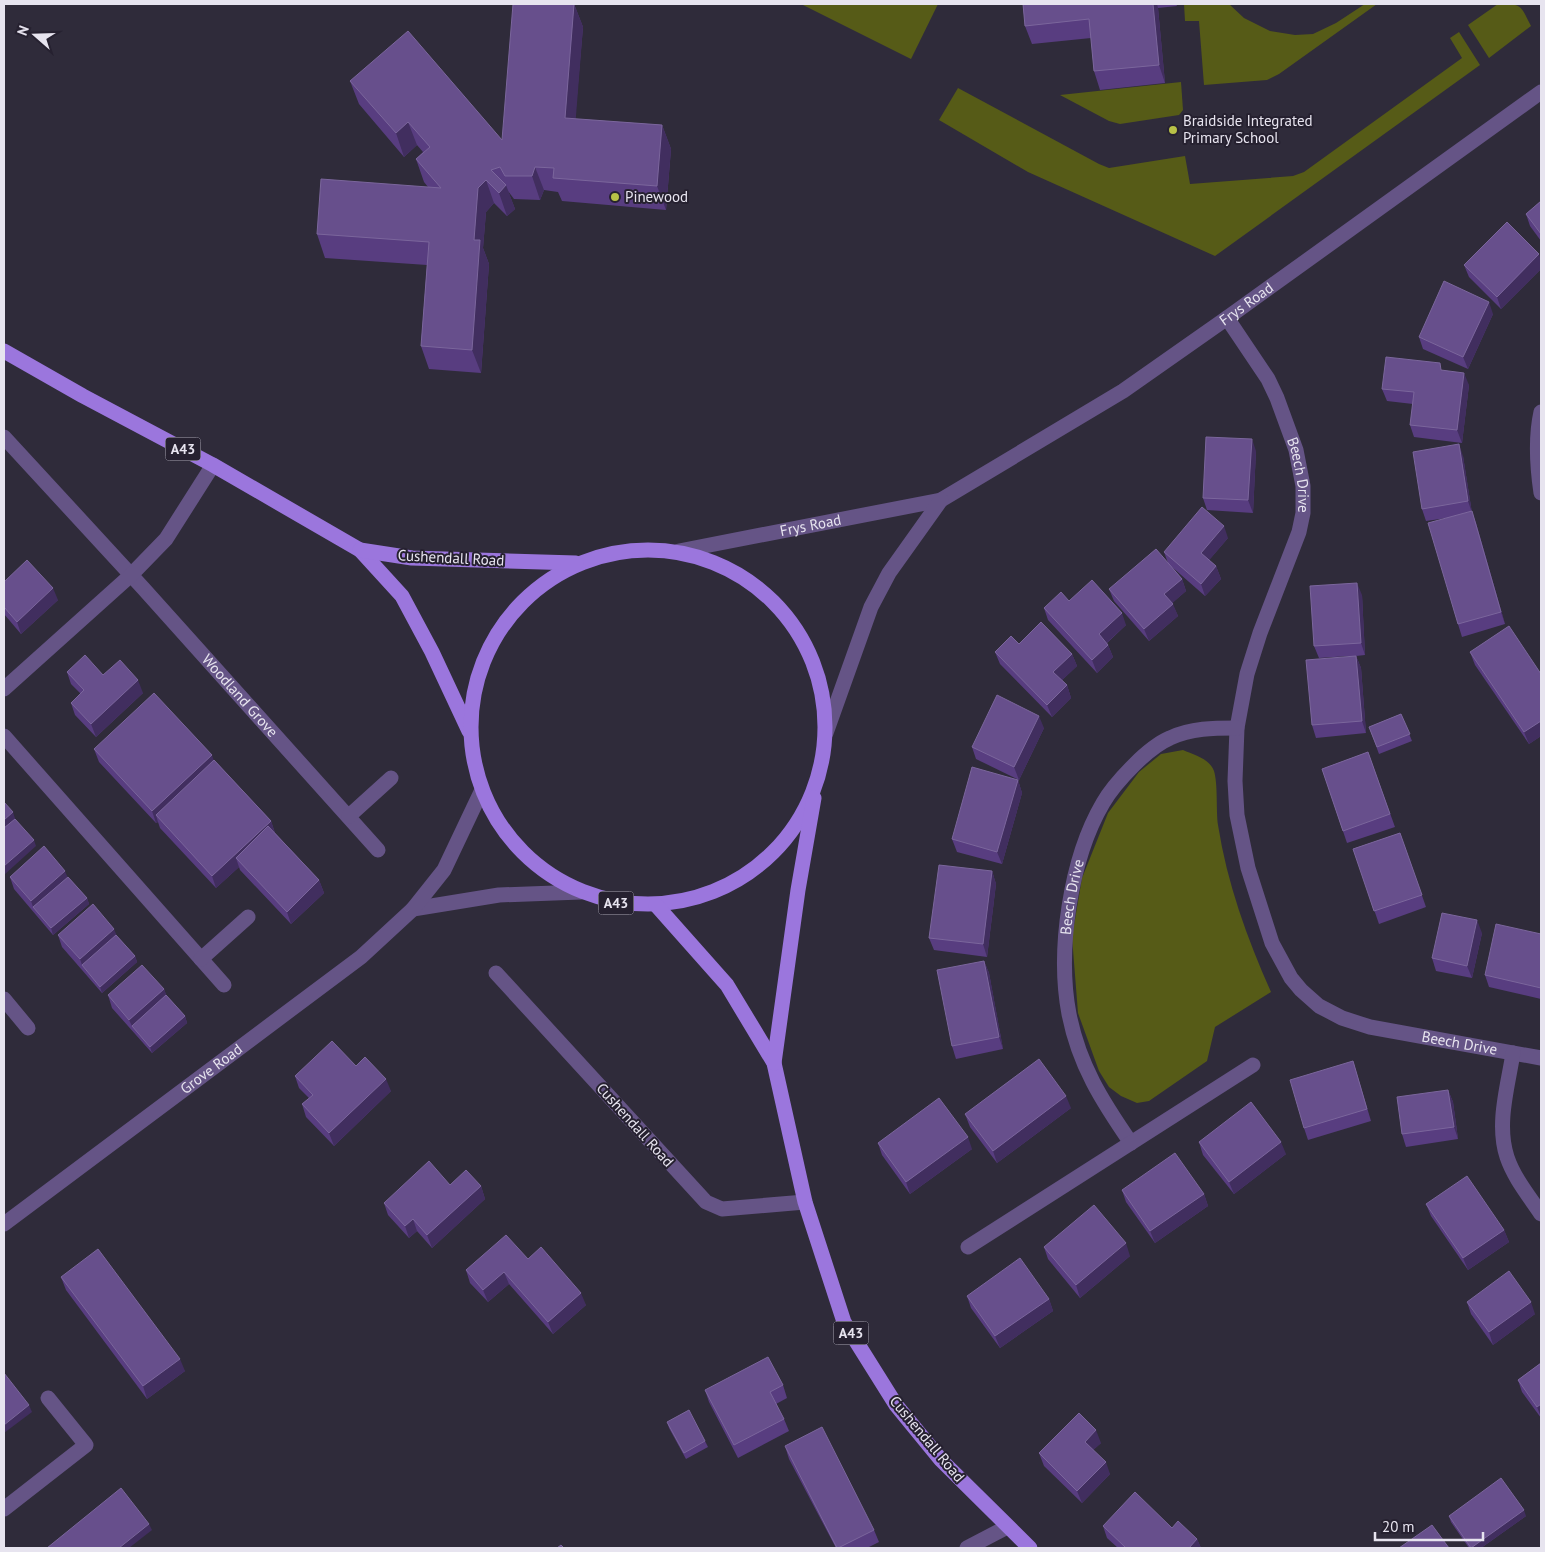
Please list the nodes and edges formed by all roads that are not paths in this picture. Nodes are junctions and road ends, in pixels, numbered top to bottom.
1 (1541, 92) edge
2 (1227, 318) junction
3 (4, 351) edge
4 (1541, 412) edge
5 (4, 437) edge
6 (213, 465) junction
7 (1541, 493) edge
8 (941, 500) junction
9 (360, 550) junction
10 (679, 550) junction
11 (576, 563) junction
12 (131, 575) junction
13 (4, 689) edge
14 (1237, 728) junction
15 (469, 731) junction
16 (826, 733) junction
17 (4, 736) edge
18 (391, 778) dead end
19 (817, 782) junction
20 (481, 792) junction
21 (349, 816) junction
22 (378, 850) dead end
23 (581, 892) junction
24 (656, 905) junction
25 (413, 909) junction
26 (248, 917) dead end
27 (202, 959) junction
28 (496, 973) dead end
29 (224, 985) dead end
30 (4, 999) edge
31 (28, 1028) dead end
32 (1513, 1053) junction
33 (1541, 1058) edge
34 (774, 1064) junction
35 (1254, 1065) dead end
36 (1131, 1143) junction
37 (805, 1202) junction
38 (1541, 1214) edge
39 (4, 1224) edge
40 (968, 1247) dead end
41 (48, 1398) dead end
42 (4, 1509) edge
43 (1007, 1527) junction
44 (967, 1548) edge
45 (1030, 1548) edge

1 - 2 street, Frys Road
2 - 8 street, Frys Road
2 - 14 street, Beech Drive
3 - 6 main road, A43
4 - 7 street
5 - 12 street, Woodland Grove
6 - 9 main road, A43
6 - 12 street
8 - 10 street, Frys Road
8 - 16 street, Frys Road
9 - 11 main road, Cushendall Road / A43
9 - 15 main road, Cushendall Road / A43
10 - 11 main road, A43
10 - 16 main road, A43
11 - 15 main road, A43
12 - 13 street
12 - 21 street, Woodland Grove
14 - 32 street, Beech Drive
14 - 36 street, Beech Drive
15 - 20 main road, A43
16 - 19 main road, A43
17 - 27 street
18 - 21 street
19 - 24 main road, A43
19 - 34 main road, Cushendall Road / A43
20 - 23 main road, A43
20 - 25 street, Grove Road
21 - 22 street, Woodland Grove
23 - 24 main road, A43
23 - 25 street
24 - 34 main road, Cushendall Road / A43
25 - 39 street, Grove Road
26 - 27 street
27 - 29 street
28 - 37 street, Cushendall Road
30 - 31 street
32 - 33 street, Beech Drive
32 - 38 street, Beech Drive
34 - 37 main road, Cushendall Road / A43
35 - 36 street
36 - 40 street
37 - 43 main road, Cushendall Road / A43
41 - 42 street
43 - 44 street
43 - 45 main road, Cushendall Road / A43

